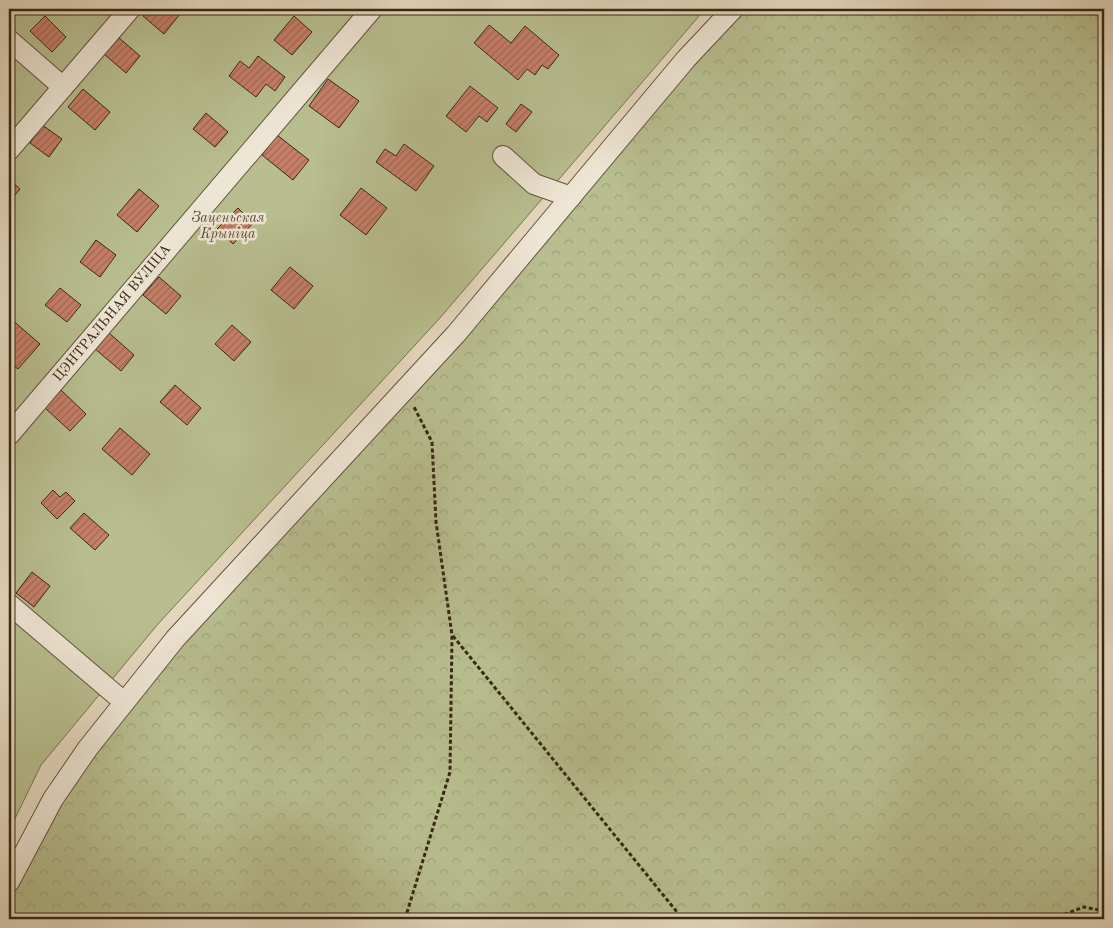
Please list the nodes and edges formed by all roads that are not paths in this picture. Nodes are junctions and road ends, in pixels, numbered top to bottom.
1 (130, 9) edge
2 (372, 9) edge
3 (733, 9) edge
4 (9, 40) edge
5 (63, 87) junction
6 (9, 150) edge
7 (504, 156) dead end
8 (571, 197) junction
9 (9, 435) edge
10 (9, 604) edge
11 (124, 702) junction
12 (9, 882) edge

1 - 5 street
2 - 9 street, ЦЭНТРАЛЬНАЯ ВУЛІЦА
3 - 8 street
4 - 5 street
5 - 6 street
7 - 8 street
8 - 11 street
10 - 11 street
11 - 12 street

